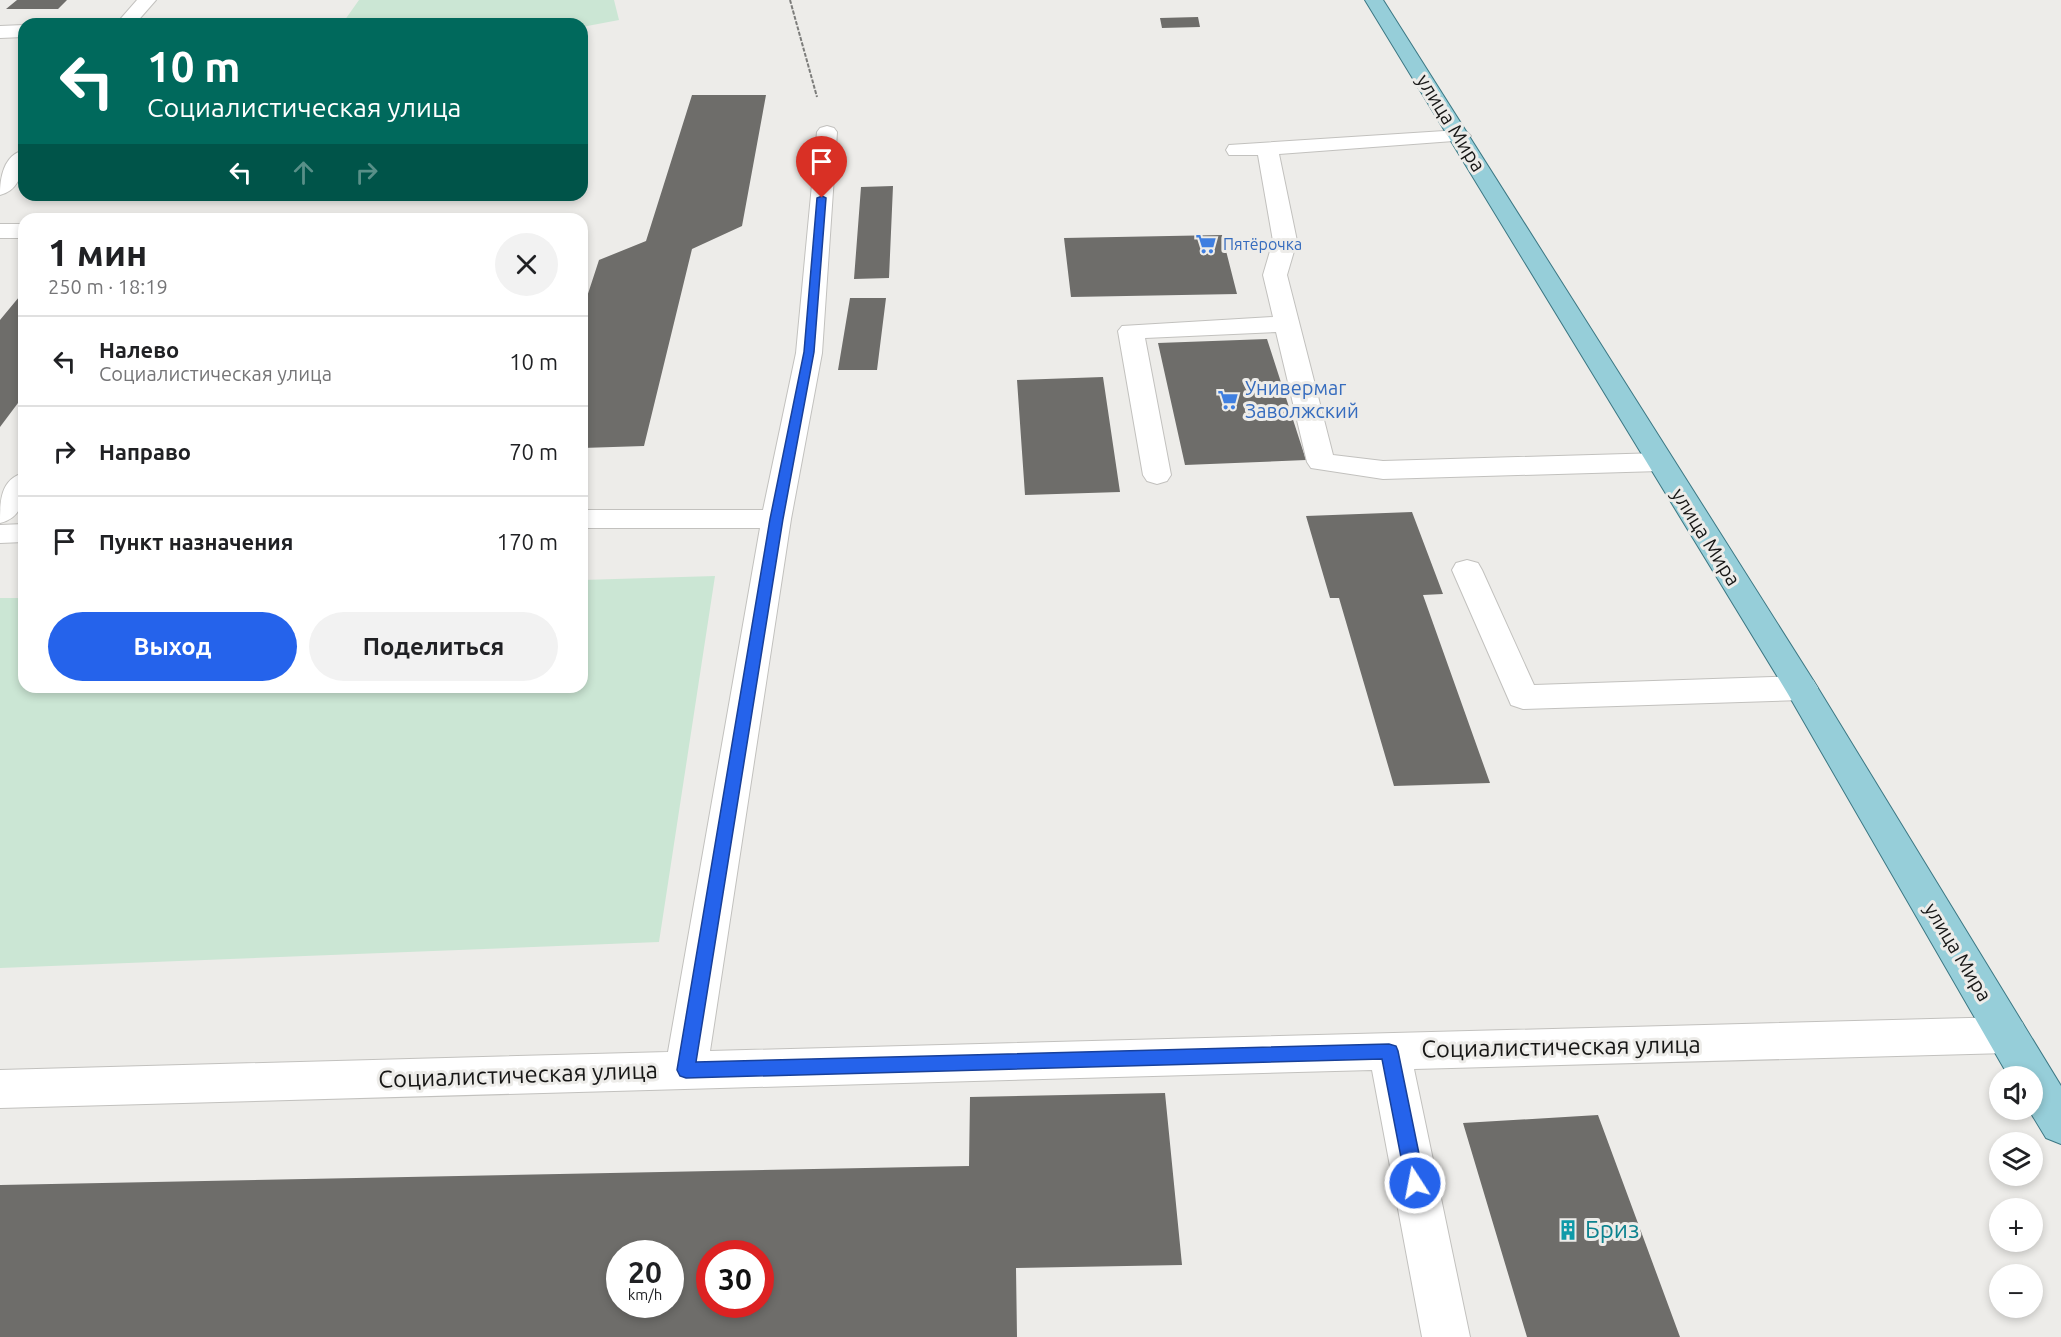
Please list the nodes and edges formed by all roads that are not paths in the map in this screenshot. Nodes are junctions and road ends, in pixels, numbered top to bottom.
1 (147, 0) edge
2 (1374, 0) edge
3 (130, 18) edge
4 (18, 31) edge
5 (0, 32) edge
6 (827, 132) road end
7 (1460, 135) junction
8 (1267, 148) junction
9 (1237, 150) dead end
10 (18, 164) edge
11 (0, 188) edge
12 (0, 231) edge
13 (18, 231) edge
14 (1287, 324) junction
15 (1660, 462) junction
16 (1157, 475) dead end
17 (18, 490) edge
18 (0, 514) edge
19 (588, 519) edge
20 (776, 519) junction
21 (18, 533) edge
22 (0, 534) edge
23 (1467, 570) dead end
24 (1801, 688) junction
25 (2007, 1035) junction
26 (1389, 1051) junction
27 (2025, 1066) edge
28 (686, 1070) junction
29 (0, 1089) edge
30 (2043, 1095) edge
31 (2061, 1124) edge
32 (1446, 1337) edge

1 - 3 street
2 - 7 main road, улица Мира
4 - 5 street
6 - 20 street
7 - 8 street
7 - 15 main road, улица Мира
8 - 9 street
8 - 14 street
10 - 11 street
12 - 13 street
14 - 15 street
14 - 16 street
15 - 24 main road, улица Мира
17 - 18 street
19 - 20 street
20 - 28 street
21 - 22 street
23 - 24 street
24 - 25 main road, улица Мира
25 - 26 street, Социалистическая улица
25 - 27 main road, улица Мира
26 - 28 street, Социалистическая улица
26 - 32 street
28 - 29 street, Социалистическая улица
30 - 31 main road, улица Мира

